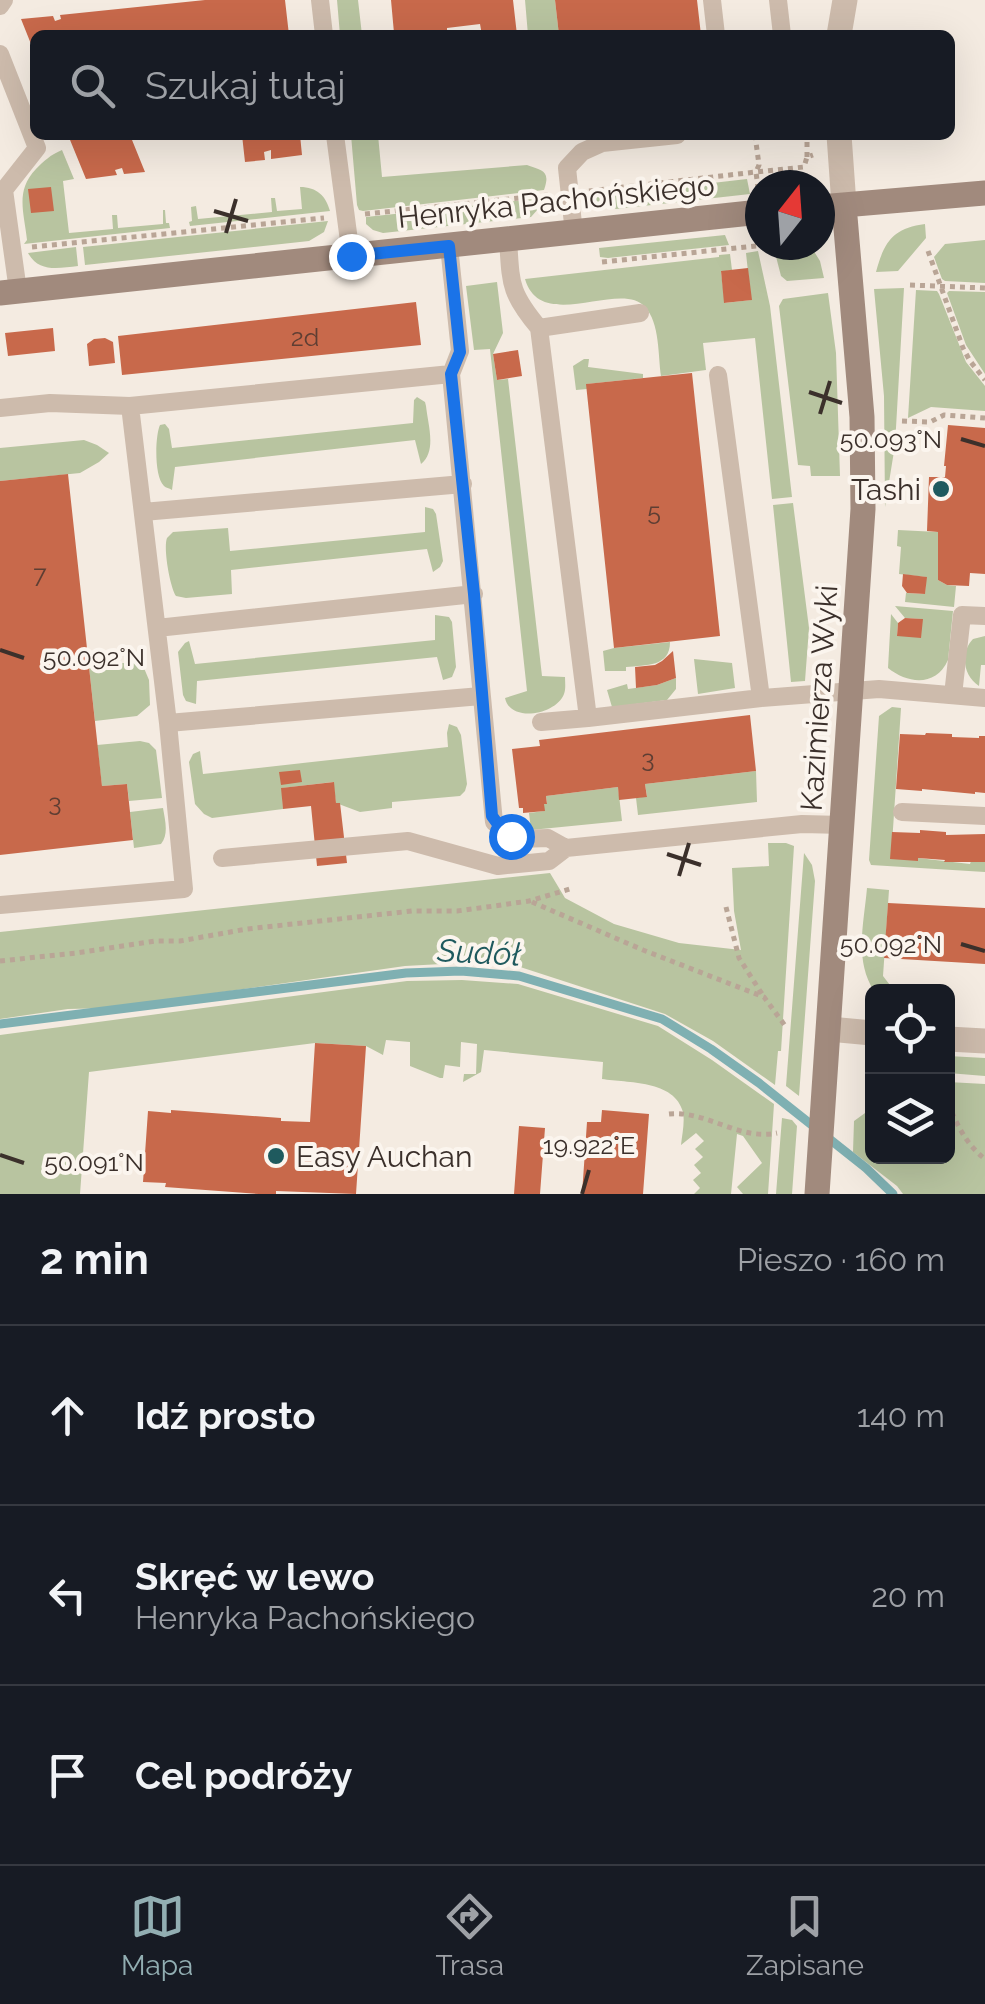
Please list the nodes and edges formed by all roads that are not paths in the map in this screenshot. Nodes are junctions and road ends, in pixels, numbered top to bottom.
1 (320, 0) edge
2 (712, 0) edge
3 (778, 0) edge
4 (844, 0) edge
5 (323, 30) edge
6 (715, 30) edge
7 (781, 30) edge
8 (840, 30) edge
9 (0, 54) edge
10 (30, 130) edge
11 (34, 140) edge
12 (337, 140) edge
13 (623, 140) edge
14 (839, 140) edge
15 (835, 176) edge
16 (985, 193) edge
17 (745, 206) edge
18 (835, 206) edge
19 (835, 224) edge
20 (574, 233) junction
21 (508, 240) junction
22 (449, 246) junction
23 (351, 256) junction
24 (9, 292) edge
25 (640, 312) dead end
26 (539, 328) junction
27 (451, 374) junction
28 (718, 375) dead end
29 (130, 406) junction
30 (0, 408) edge
31 (463, 484) junction
32 (143, 512) junction
33 (474, 594) junction
34 (985, 616) edge
35 (157, 628) junction
36 (852, 691) junction
37 (953, 695) junction
38 (481, 696) junction
39 (761, 698) junction
40 (985, 698) edge
41 (588, 718) junction
42 (541, 722) dead end
43 (168, 723) junction
44 (902, 812) dead end
45 (985, 816) edge
46 (843, 825) junction
47 (566, 848) junction
48 (222, 858) dead end
49 (0, 905) edge
50 (829, 1030) junction
51 (865, 1033) edge
52 (955, 1040) edge
53 (985, 1042) edge
54 (818, 1181) edge

1 - 5 lane
2 - 6 lane
3 - 7 lane
4 - 8 street
9 - 10 lane
11 - 24 lane
12 - 23 lane
13 - 20 lane
14 - 15 street
16 - 18 street
17 - 20 street, Henryka Pachońskiego
19 - 36 street, Kazimierza Wyki
20 - 21 street, Henryka Pachońskiego
21 - 22 street, Henryka Pachońskiego
21 - 26 lane
22 - 23 street, Henryka Pachońskiego
22 - 27 lane
23 - 24 street, Henryka Pachońskiego
25 - 26 lane
26 - 41 lane
27 - 29 lane
27 - 31 lane
28 - 39 lane
29 - 30 lane
29 - 32 lane
31 - 32 lane
31 - 33 lane
32 - 35 lane
33 - 35 lane
33 - 38 lane
34 - 37 lane
35 - 43 lane
36 - 37 lane
36 - 39 lane
36 - 46 street, Kazimierza Wyki
37 - 40 lane
38 - 43 lane
38 - 47 lane
39 - 41 lane
41 - 42 lane
43 - 49 lane
44 - 45 lane
46 - 47 lane
46 - 50 street, Kazimierza Wyki
47 - 48 lane
50 - 51 street
50 - 54 street, Kazimierza Wyki
52 - 53 street

